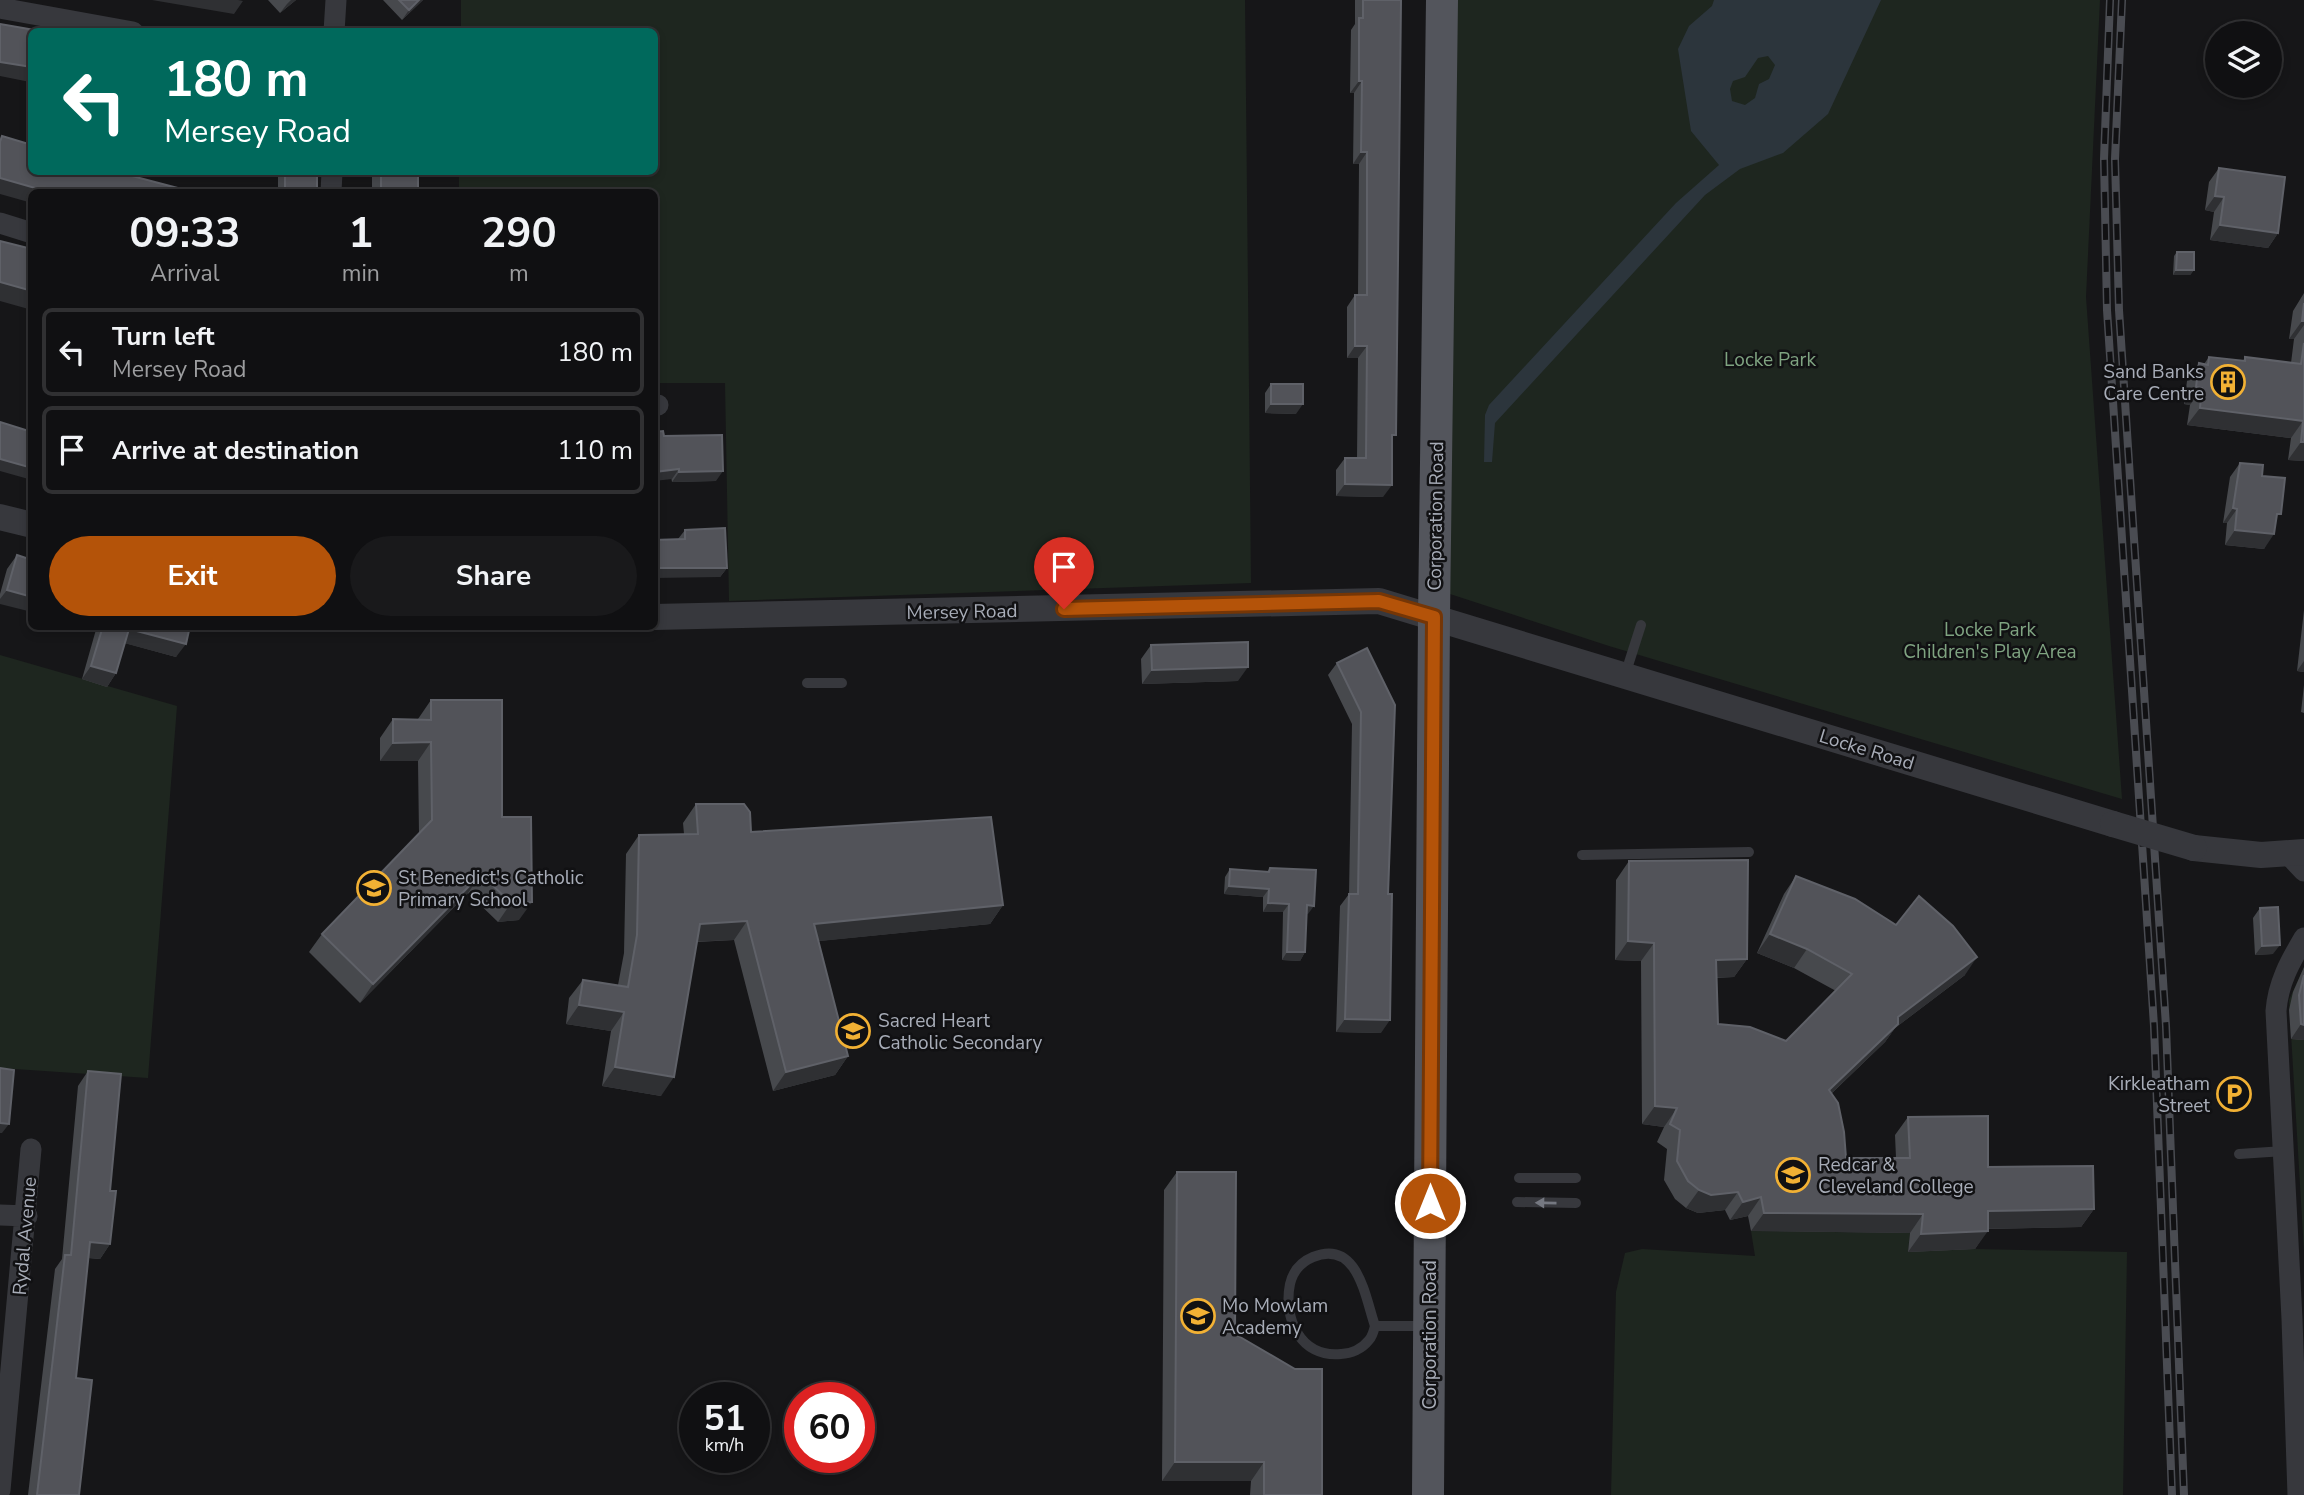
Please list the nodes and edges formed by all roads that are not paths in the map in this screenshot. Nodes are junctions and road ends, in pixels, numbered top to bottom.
1 (336, 0) edge
2 (1442, 0) edge
3 (0, 8) edge
4 (111, 28) edge
5 (334, 28) edge
6 (0, 223) edge
7 (28, 232) edge
8 (0, 517) edge
9 (28, 525) edge
10 (658, 617) edge
11 (1434, 617) junction
12 (1641, 625) dead end
13 (1625, 675) junction
14 (807, 682) dead end
15 (842, 683) dead end
16 (1749, 852) dead end
17 (1582, 855) dead end
18 (2299, 859) edge
19 (2304, 938) edge
20 (31, 1149) dead end
21 (2284, 1151) junction
22 (2239, 1154) dead end
23 (1519, 1178) dead end
24 (1576, 1178) dead end
25 (1517, 1202) dead end
26 (1576, 1203) dead end
27 (0, 1215) edge
28 (27, 1216) junction
29 (2298, 1319) edge
30 (1376, 1326) junction
31 (1429, 1326) junction
32 (2300, 1431) edge
33 (3, 1434) edge
34 (0, 1490) edge
35 (1428, 1495) edge
36 (2298, 1495) edge

1 - 5 street
2 - 11 main road, Corporation Road
3 - 4 street
6 - 7 street
8 - 9 street
10 - 11 street, Mersey Road
11 - 13 street, Locke Road
11 - 31 main road, Corporation Road
12 - 13 lane
13 - 18 street, Locke Road, bridge
14 - 15 lane
16 - 17 lane
19 - 21 street
20 - 28 street, Rydal Avenue
21 - 22 lane
21 - 29 street
23 - 24 lane
26 -> 25 lane
27 - 28 street
28 - 33 street, Rydal Avenue
29 - 32 street
30 - 30 lane
30 - 31 lane
31 - 35 main road, Corporation Road
32 - 36 street
33 - 34 street, Rydal Avenue

